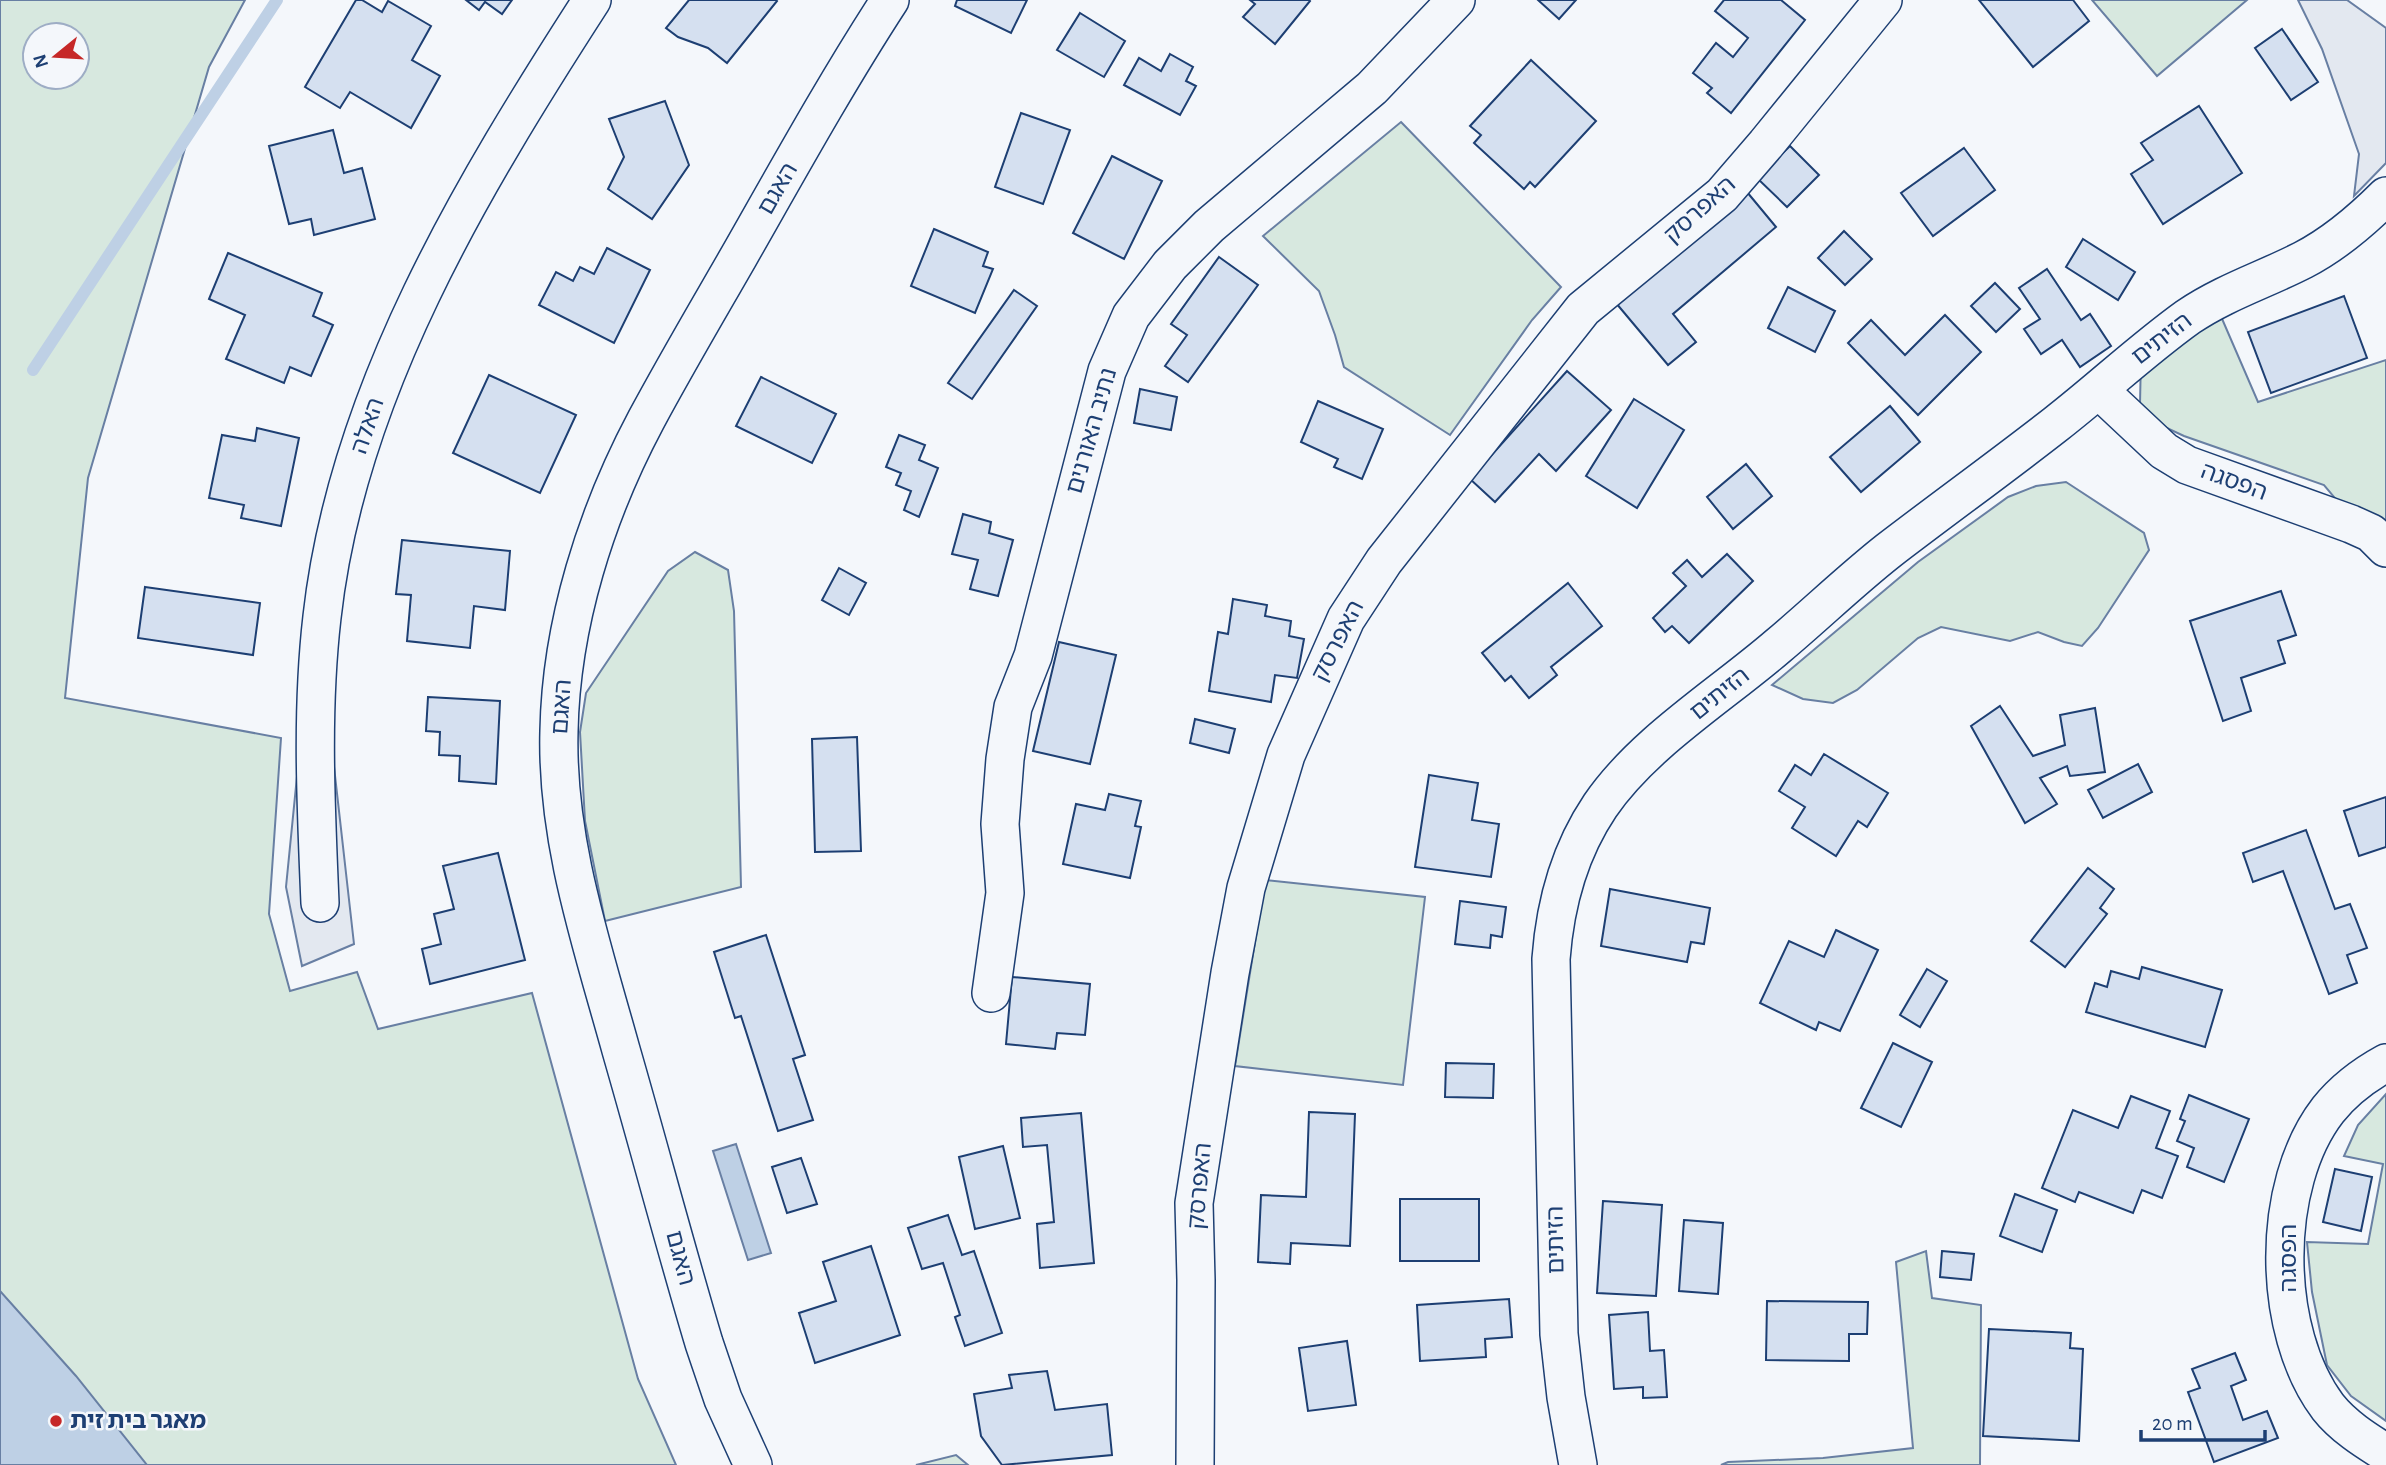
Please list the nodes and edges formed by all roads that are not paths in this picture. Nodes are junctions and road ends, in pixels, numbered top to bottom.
1 (592, 0) edge
2 (890, 0) edge
3 (1456, 0) edge
4 (1883, 0) edge
5 (2386, 196) edge
6 (2099, 390) junction
7 (2386, 548) edge
8 (320, 903) dead end
9 (991, 993) dead end
10 (2386, 1063) edge
11 (2386, 1453) edge
12 (753, 1465) edge
13 (1195, 1465) edge
14 (1578, 1465) edge

1 - 8 street, האלה
2 - 12 street, האגם
3 - 9 street, נתיב האורנים
4 - 13 street, האפרסק
5 - 6 street, הזיתים
6 - 7 street, הפסגה
6 - 14 street, הזיתים
10 - 11 street, הפסגה

